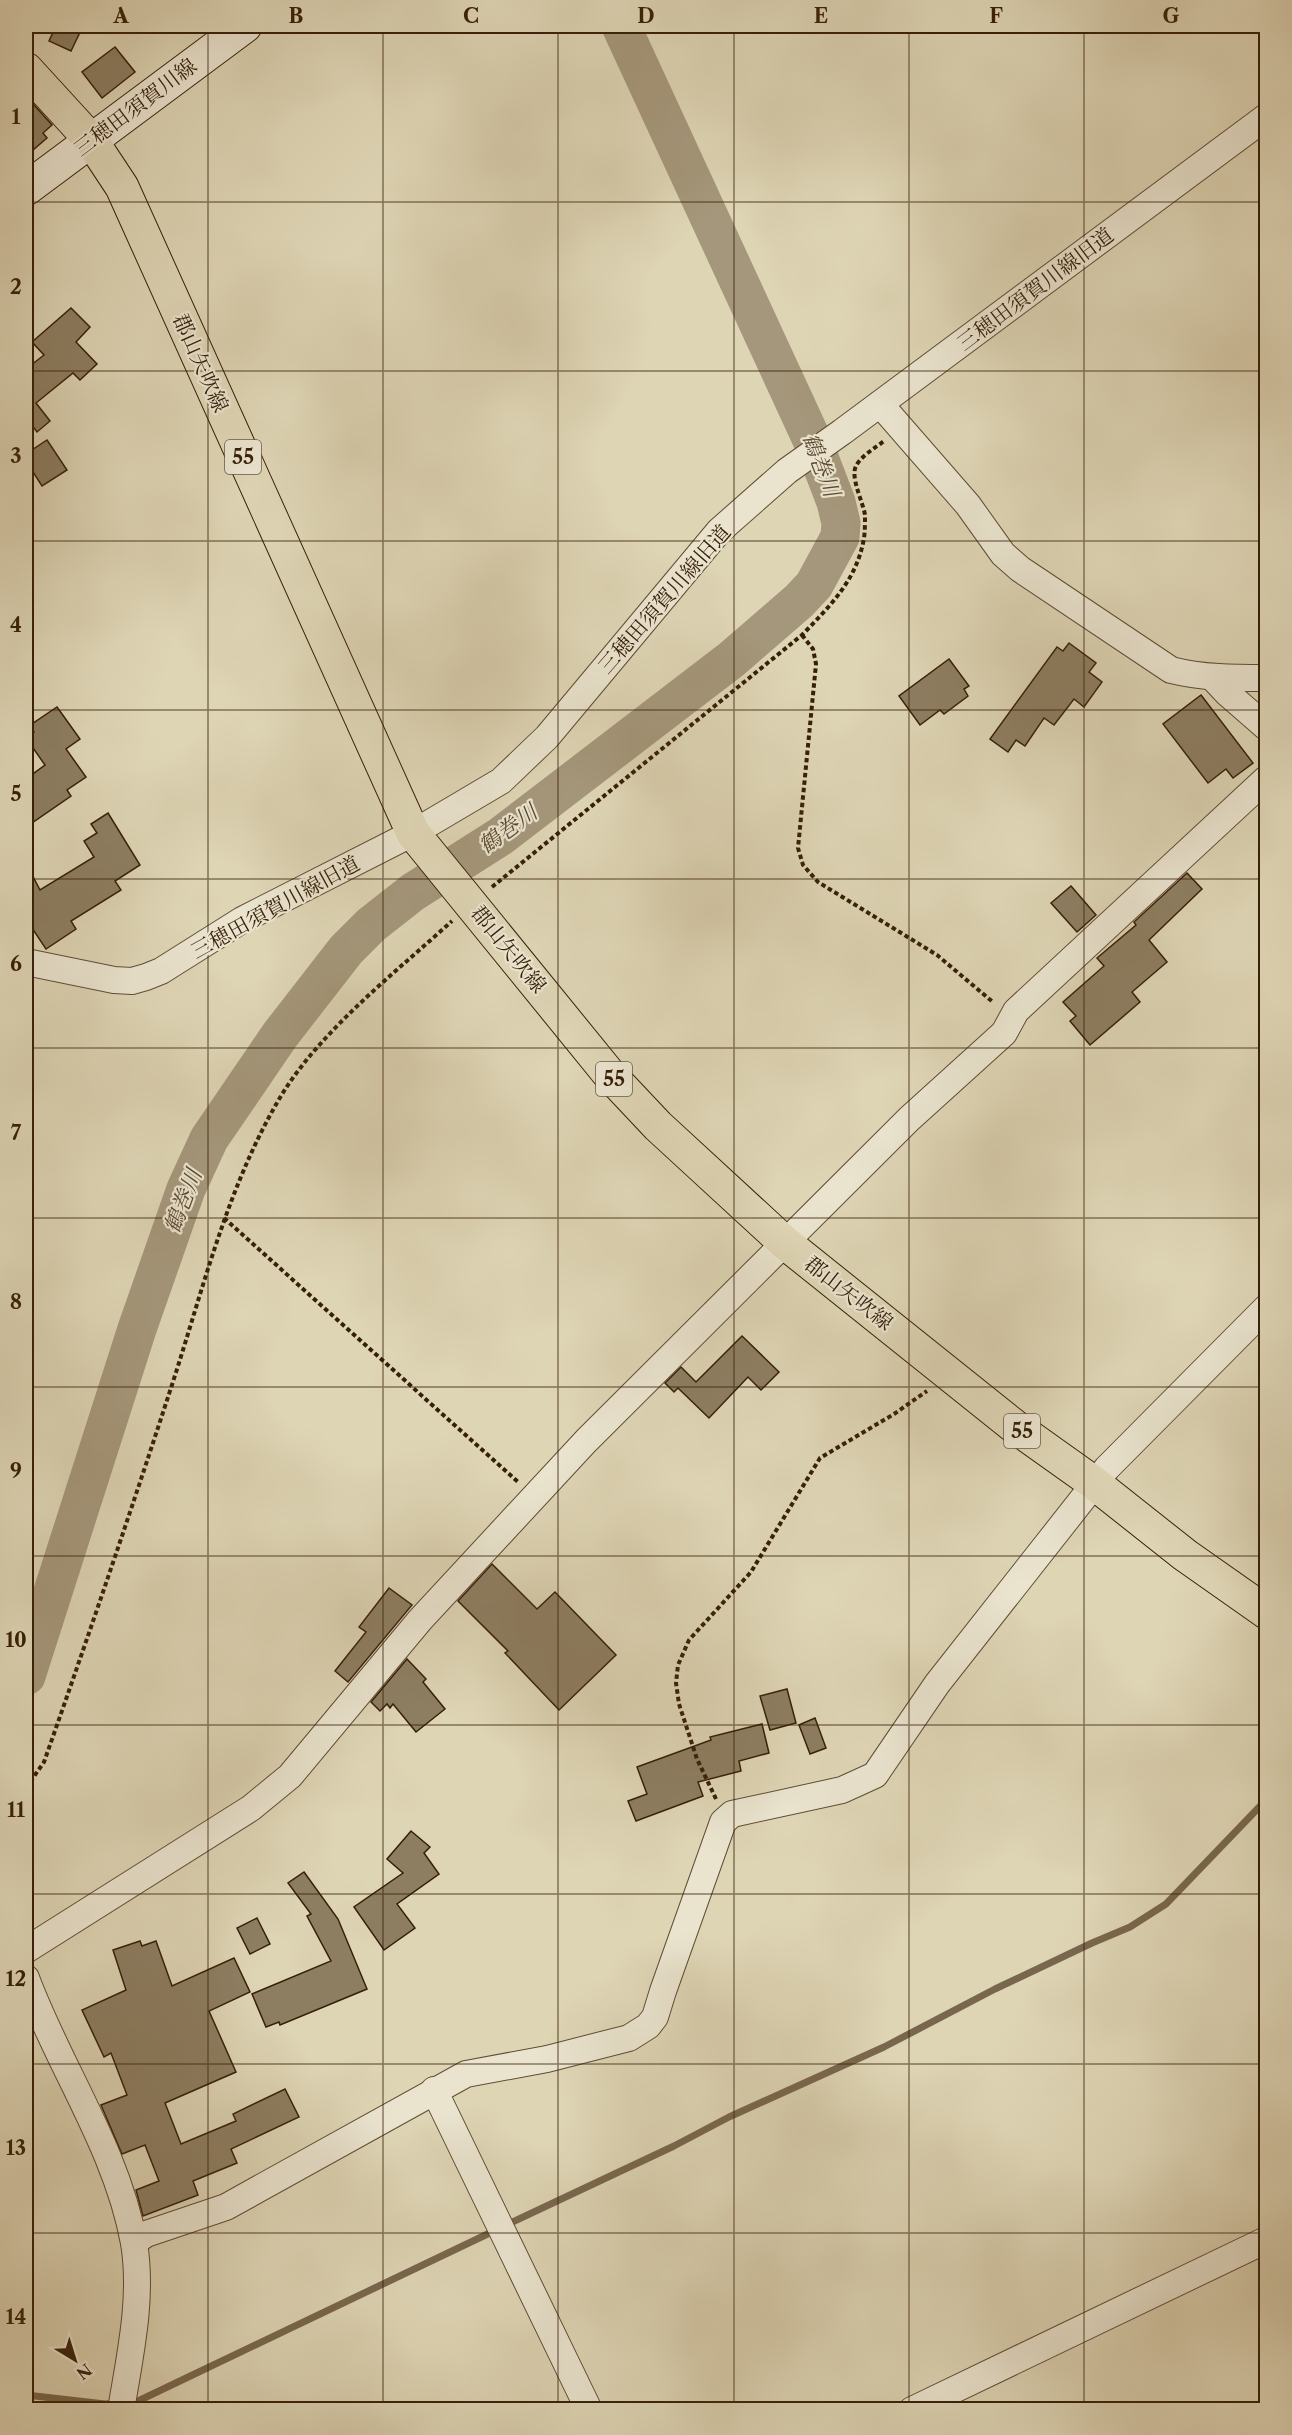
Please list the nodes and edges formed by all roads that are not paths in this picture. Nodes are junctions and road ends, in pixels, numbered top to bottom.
1 (245, 26) edge
2 (26, 69) edge
3 (1266, 117) edge
4 (91, 140) junction
5 (26, 189) edge
6 (880, 404) junction
7 (1213, 678) junction
8 (1266, 678) edge
9 (1266, 727) edge
10 (1266, 779) edge
11 (413, 833) junction
12 (26, 962) edge
13 (784, 1242) junction
14 (1266, 1308) edge
15 (1094, 1483) junction
16 (1266, 1612) edge
17 (26, 1950) edge
18 (26, 1978) edge
19 (434, 2090) junction
20 (1266, 2240) edge
21 (134, 2242) junction
22 (121, 2409) edge
23 (589, 2409) edge
24 (912, 2409) edge

1 - 4 main road, 三穂田須賀川線
2 - 4 main road, 郡山矢吹線 / 55
3 - 6 street, 三穂田須賀川線旧道
4 - 5 main road, 三穂田須賀川線
4 - 11 main road, 郡山矢吹線 / 55
6 - 7 street
6 - 11 street, 三穂田須賀川線旧道
7 - 8 street
7 - 9 street
10 - 13 street
11 - 12 street, 三穂田須賀川線旧道
11 - 13 main road, 郡山矢吹線 / 55
13 - 15 main road, 郡山矢吹線 / 55
13 - 17 street
14 - 15 street
15 - 16 main road, 郡山矢吹線 / 55
15 - 19 street
18 - 21 street
19 - 21 street
19 - 23 street
20 - 24 street
21 - 22 street

